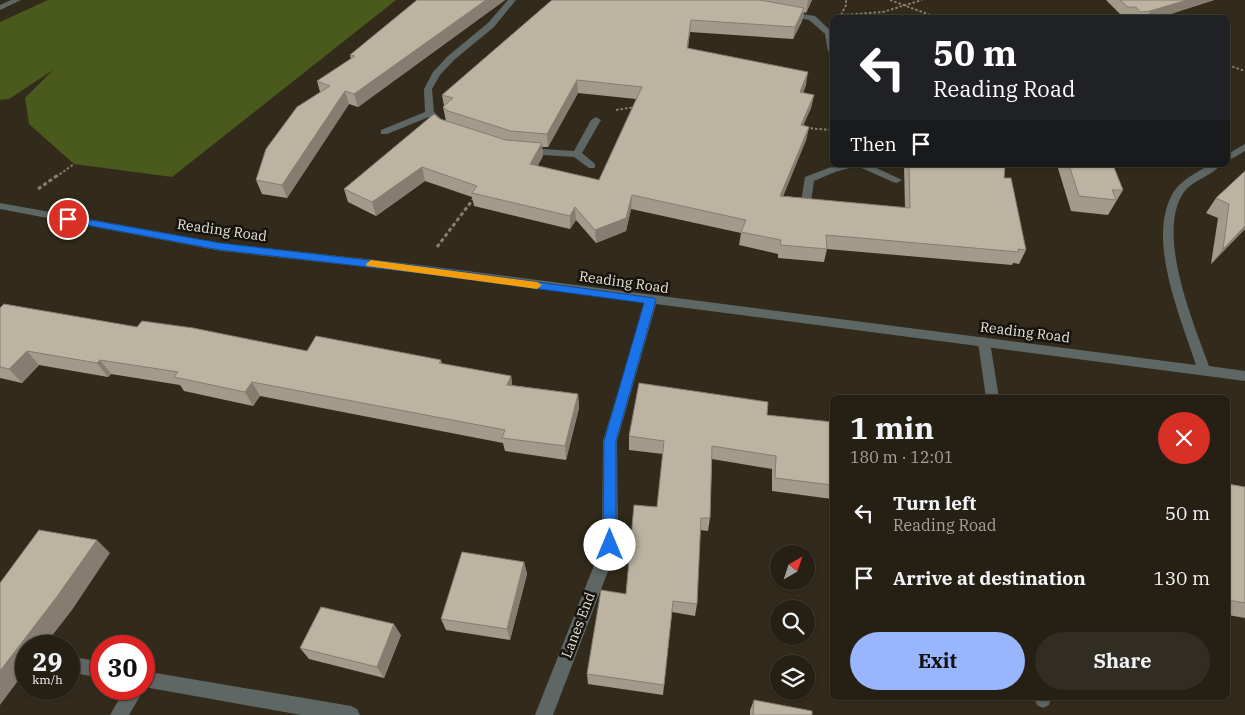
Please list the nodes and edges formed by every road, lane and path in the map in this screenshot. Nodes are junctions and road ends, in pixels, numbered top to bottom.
1 (17, 0) edge
2 (512, 0) edge
3 (846, 0) edge
4 (890, 0) edge
5 (922, 0) edge
6 (906, 7) junction
7 (0, 8) edge
8 (776, 11) edge
9 (842, 14) joint
10 (929, 15) edge
11 (830, 43) edge
12 (1230, 66) edge
13 (1245, 71) edge
14 (642, 106) edge
15 (430, 113) junction
16 (596, 120) joint
17 (804, 127) edge
18 (830, 130) edge
19 (456, 131) edge
20 (384, 132) dead end
21 (1245, 148) edge
22 (520, 150) edge
23 (577, 154) junction
24 (1230, 157) edge
25 (74, 164) dead end
26 (592, 166) dead end
27 (844, 167) edge
28 (866, 167) edge
29 (1211, 167) edge
30 (897, 180) dead end
31 (477, 194) edge
32 (806, 202) edge
33 (6, 207) edge
34 (420, 270) junction
35 (650, 300) junction
36 (984, 342) junction
37 (1204, 370) junction
38 (1245, 376) edge
39 (993, 395) edge
40 (155, 681) edge
41 (128, 700) edge
42 (119, 715) edge
43 (351, 715) edge
44 (544, 715) edge

1 - 7 street
2 - 15 street
3 - 9 path
4 - 6 path
5 - 6 path
6 - 9 path
6 - 10 path
8 - 11 street
12 - 13 path
14 - 16 path
15 - 19 street
15 - 20 street
16 - 23 street
17 - 18 path
21 - 24 street
22 - 23 street
23 - 26 street
25 - 33 path
27 - 32 street
28 - 30 street
29 - 37 street
31 - 34 path
33 - 34 street, Reading Road
34 - 35 street, Reading Road
35 - 36 street, Reading Road
35 - 44 street, Lanes End
36 - 37 street, Reading Road
36 - 39 street
37 - 38 street, Reading Road
40 - 43 street
41 - 42 street

